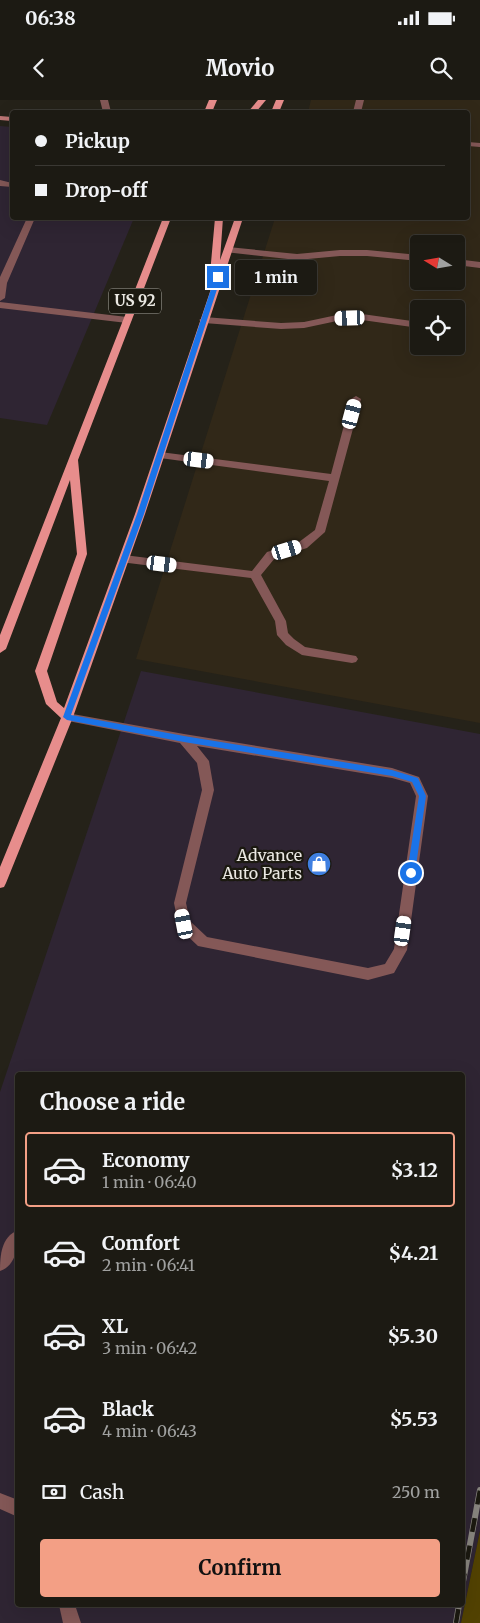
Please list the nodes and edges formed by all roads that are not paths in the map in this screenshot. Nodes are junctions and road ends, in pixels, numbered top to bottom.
1 (262, 100) edge
2 (254, 110) edge
3 (29, 220) edge
4 (166, 220) edge
5 (218, 220) edge
6 (238, 220) edge
7 (228, 250) junction
8 (410, 257) edge
9 (465, 263) edge
10 (480, 265) edge
11 (213, 291) junction
12 (0, 298) edge
13 (0, 305) edge
14 (127, 320) junction
15 (204, 320) junction
16 (410, 324) edge
17 (356, 399) dead end
18 (160, 456) junction
19 (74, 457) junction
20 (335, 478) junction
21 (124, 559) junction
22 (255, 575) junction
23 (0, 649) edge
24 (352, 659) dead end
25 (67, 717) junction
26 (184, 739) junction
27 (0, 883) edge
28 (15, 1242) edge
29 (0, 1264) edge
30 (0, 1501) edge
31 (15, 1508) edge
32 (68, 1607) edge
33 (72, 1623) edge

1 - 2 main road
3 - 12 lane
4 - 14 main road, US 92
5 - 11 main road
6 - 7 main road
7 - 8 lane
7 - 11 main road
9 - 10 lane
11 - 15 main road
13 - 14 lane
14 - 19 main road, US 92
15 - 16 lane
15 - 18 main road
17 - 20 lane
18 - 20 lane
18 - 21 main road
19 - 23 main road, US 92
19 - 25 main road
20 - 22 lane
21 - 22 lane
21 - 25 main road
22 - 24 lane
25 - 26 lane
25 - 27 main road
26 - 26 lane
28 - 29 lane
30 - 31 lane
32 - 33 lane

